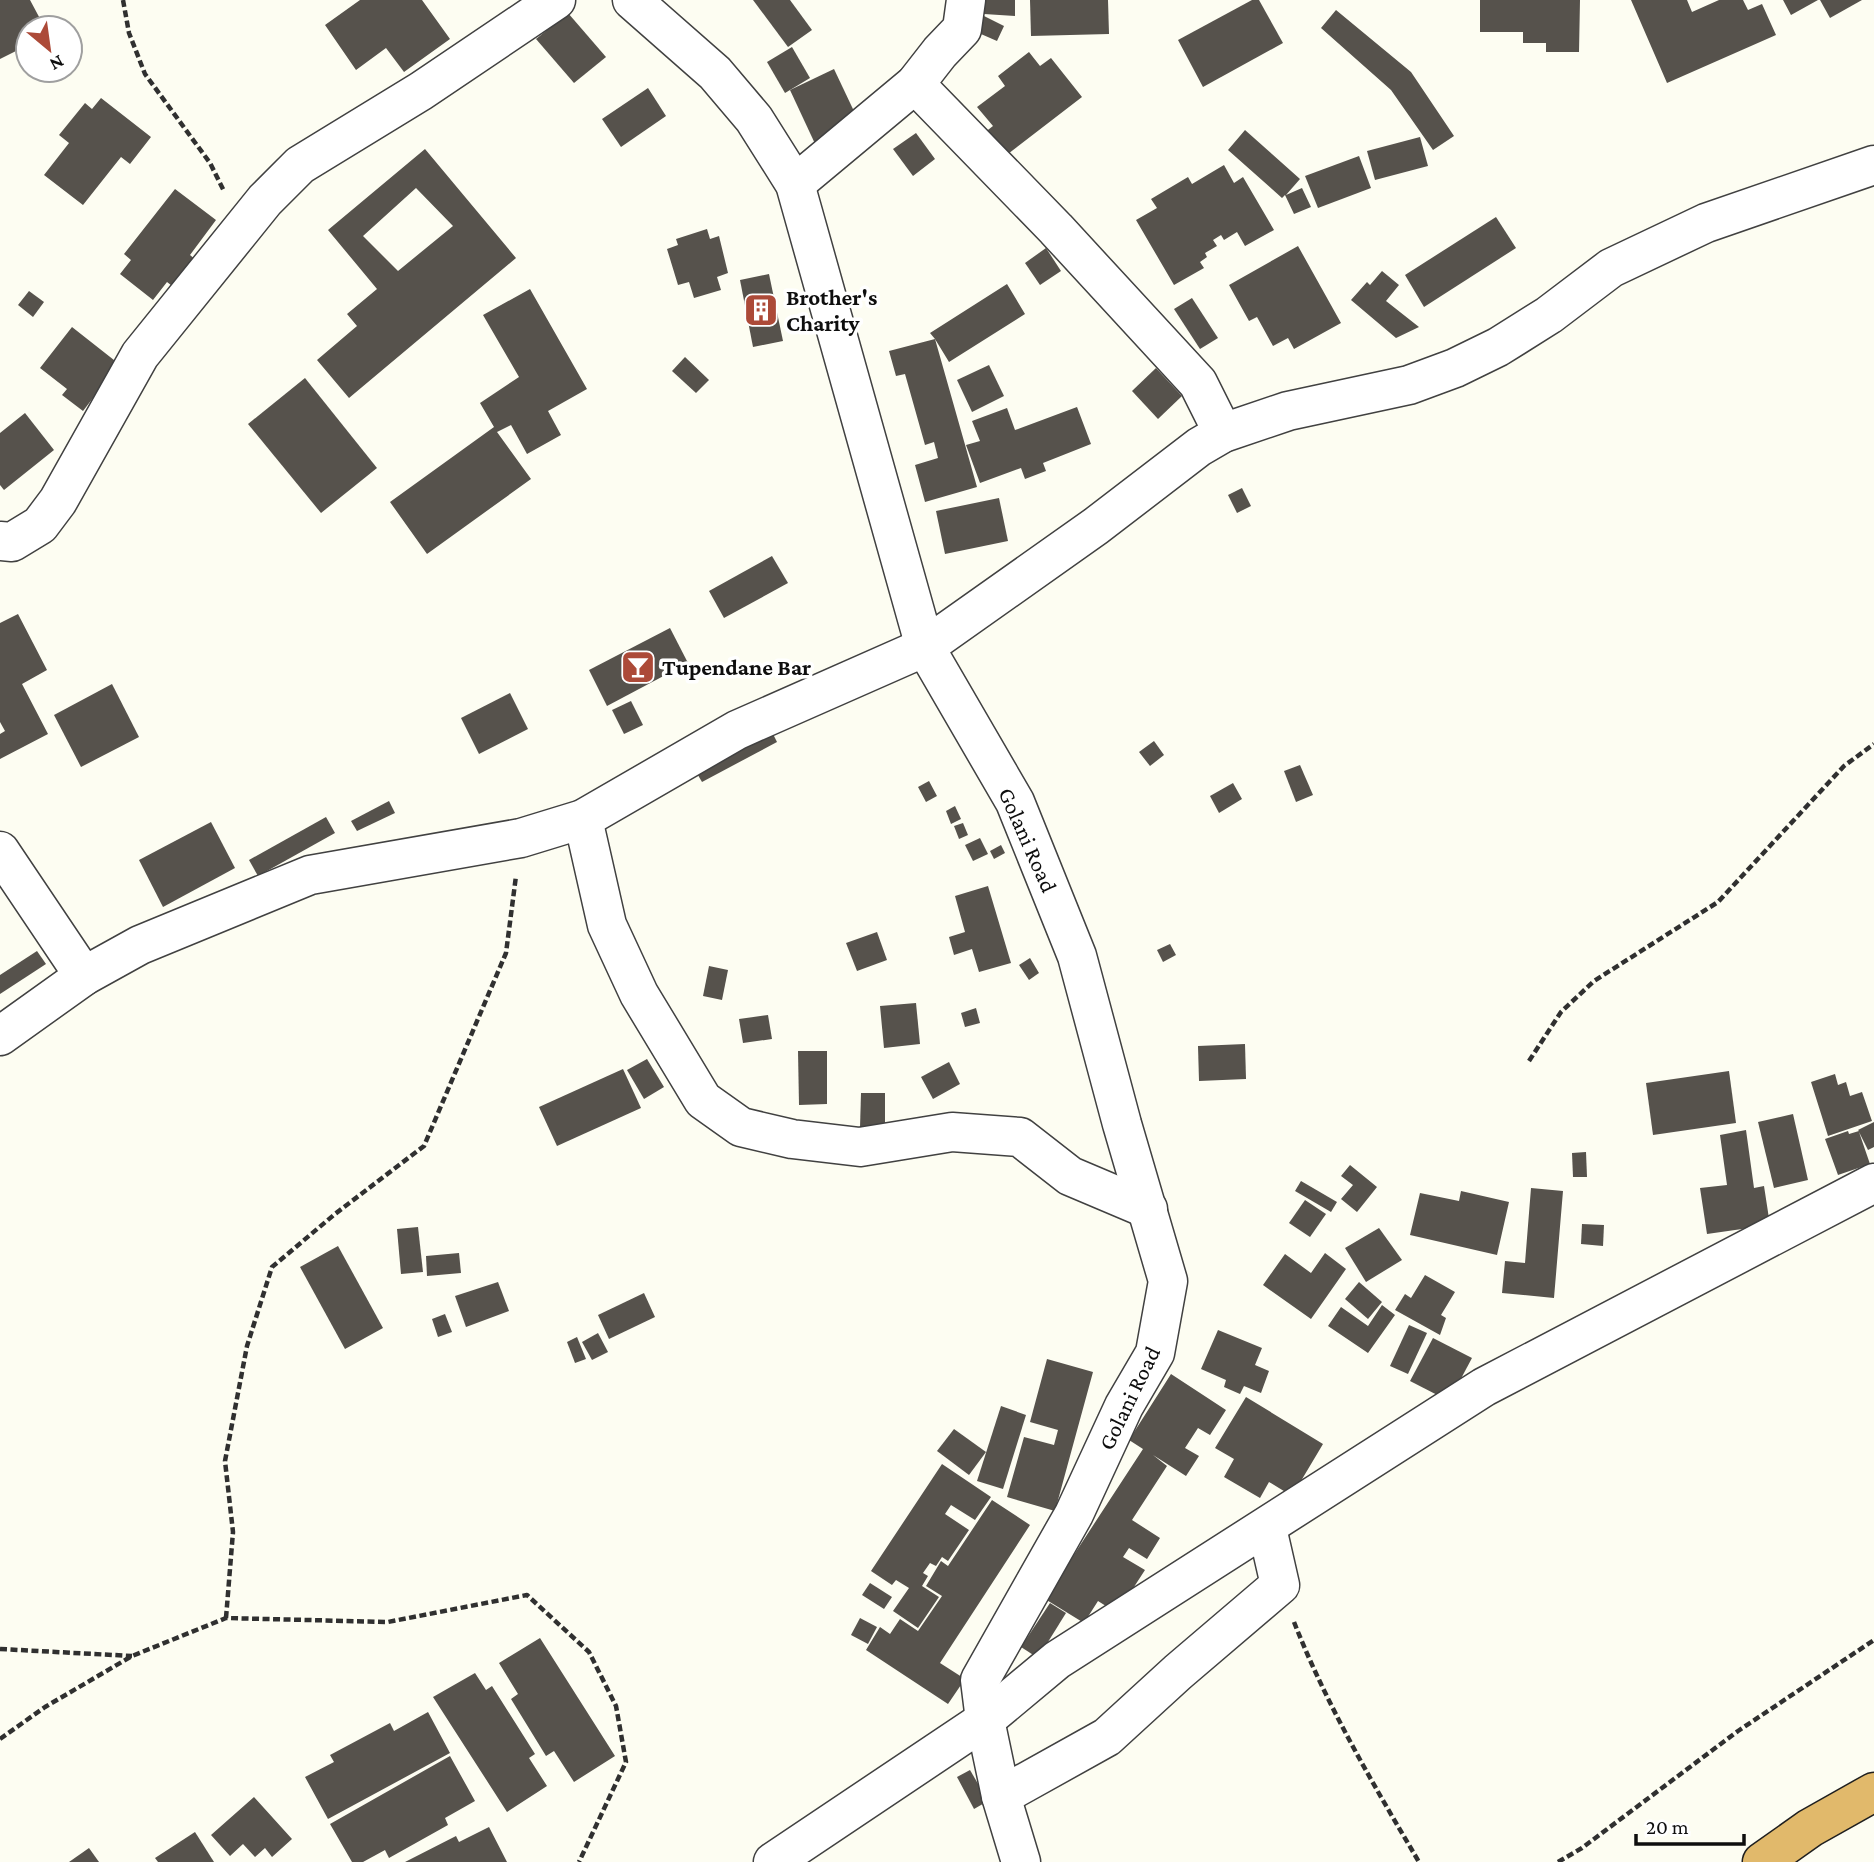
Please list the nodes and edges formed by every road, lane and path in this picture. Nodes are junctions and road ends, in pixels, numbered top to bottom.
1 (122, 0) edge
2 (556, 0) edge
3 (632, 0) edge
4 (966, 0) edge
5 (915, 84) junction
6 (1874, 165) edge
7 (795, 184) junction
8 (244, 229) junction
9 (1223, 433) junction
10 (0, 541) edge
11 (925, 647) junction
12 (1874, 744) edge
13 (583, 819) junction
14 (521, 838) junction
15 (0, 851) edge
16 (84, 976) junction
17 (0, 1036) edge
18 (1529, 1061) dead end
19 (1874, 1182) edge
20 (1147, 1209) junction
21 (1267, 1528) junction
22 (1280, 1585) junction
23 (226, 1618) junction
24 (1874, 1640) edge
25 (0, 1649) edge
26 (132, 1656) junction
27 (985, 1720) junction
28 (0, 1739) edge
29 (1874, 1793) edge
30 (1001, 1796) junction
31 (579, 1862) edge
32 (774, 1862) edge
33 (1021, 1862) edge
34 (1419, 1862) edge
35 (1558, 1862) edge
36 (1762, 1862) edge

1 - 8 path
2 - 8 street
3 - 7 street, Golani Road
4 - 5 street
5 - 7 street
5 - 9 street
6 - 9 street
7 - 11 street, Golani Road
8 - 10 street
9 - 11 street
11 - 13 street
11 - 20 street, Golani Road
12 - 18 path
13 - 14 street
13 - 20 street
14 - 16 street
14 - 23 path
15 - 16 street
16 - 17 street
19 - 21 street
20 - 27 street, Golani Road
21 - 22 street
21 - 27 street
22 - 30 street
22 - 34 path
23 - 26 path
23 - 31 path
24 - 35 path
25 - 26 path
26 - 28 path
27 - 30 street, Golani Road
27 - 32 street
29 - 36 highway
30 - 33 street, Golani Road

